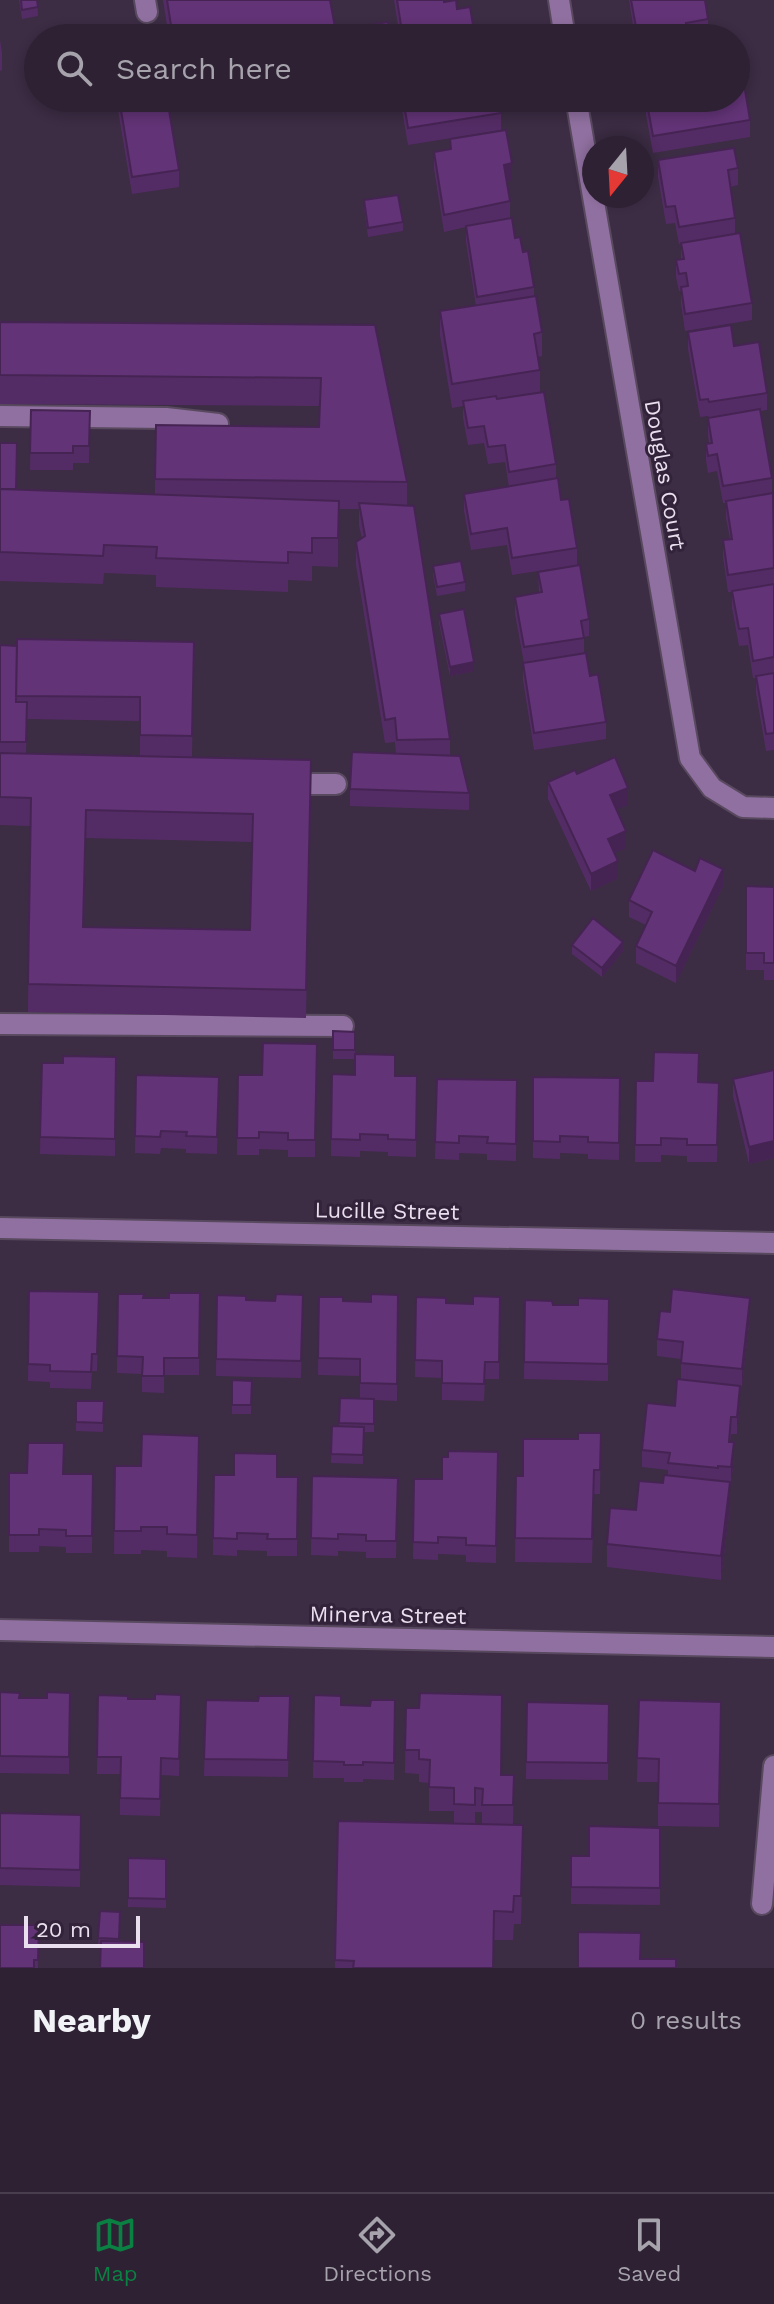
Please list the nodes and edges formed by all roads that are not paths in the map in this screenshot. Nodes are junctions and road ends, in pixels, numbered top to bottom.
1 (559, 0) edge
2 (563, 24) edge
3 (578, 112) edge
4 (0, 416) edge
5 (218, 424) edge
6 (272, 783) edge
7 (336, 784) dead end
8 (774, 808) edge
9 (0, 1024) edge
10 (343, 1026) dead end
11 (0, 1228) edge
12 (774, 1243) edge
13 (0, 1630) edge
14 (774, 1647) edge
15 (774, 1766) edge
16 (762, 1904) dead end

1 - 2 street
3 - 8 street, Douglas Court
4 - 5 street
6 - 7 street
9 - 10 street
11 - 12 street, Lucille Street
13 - 14 street, Minerva Street
15 - 16 street

